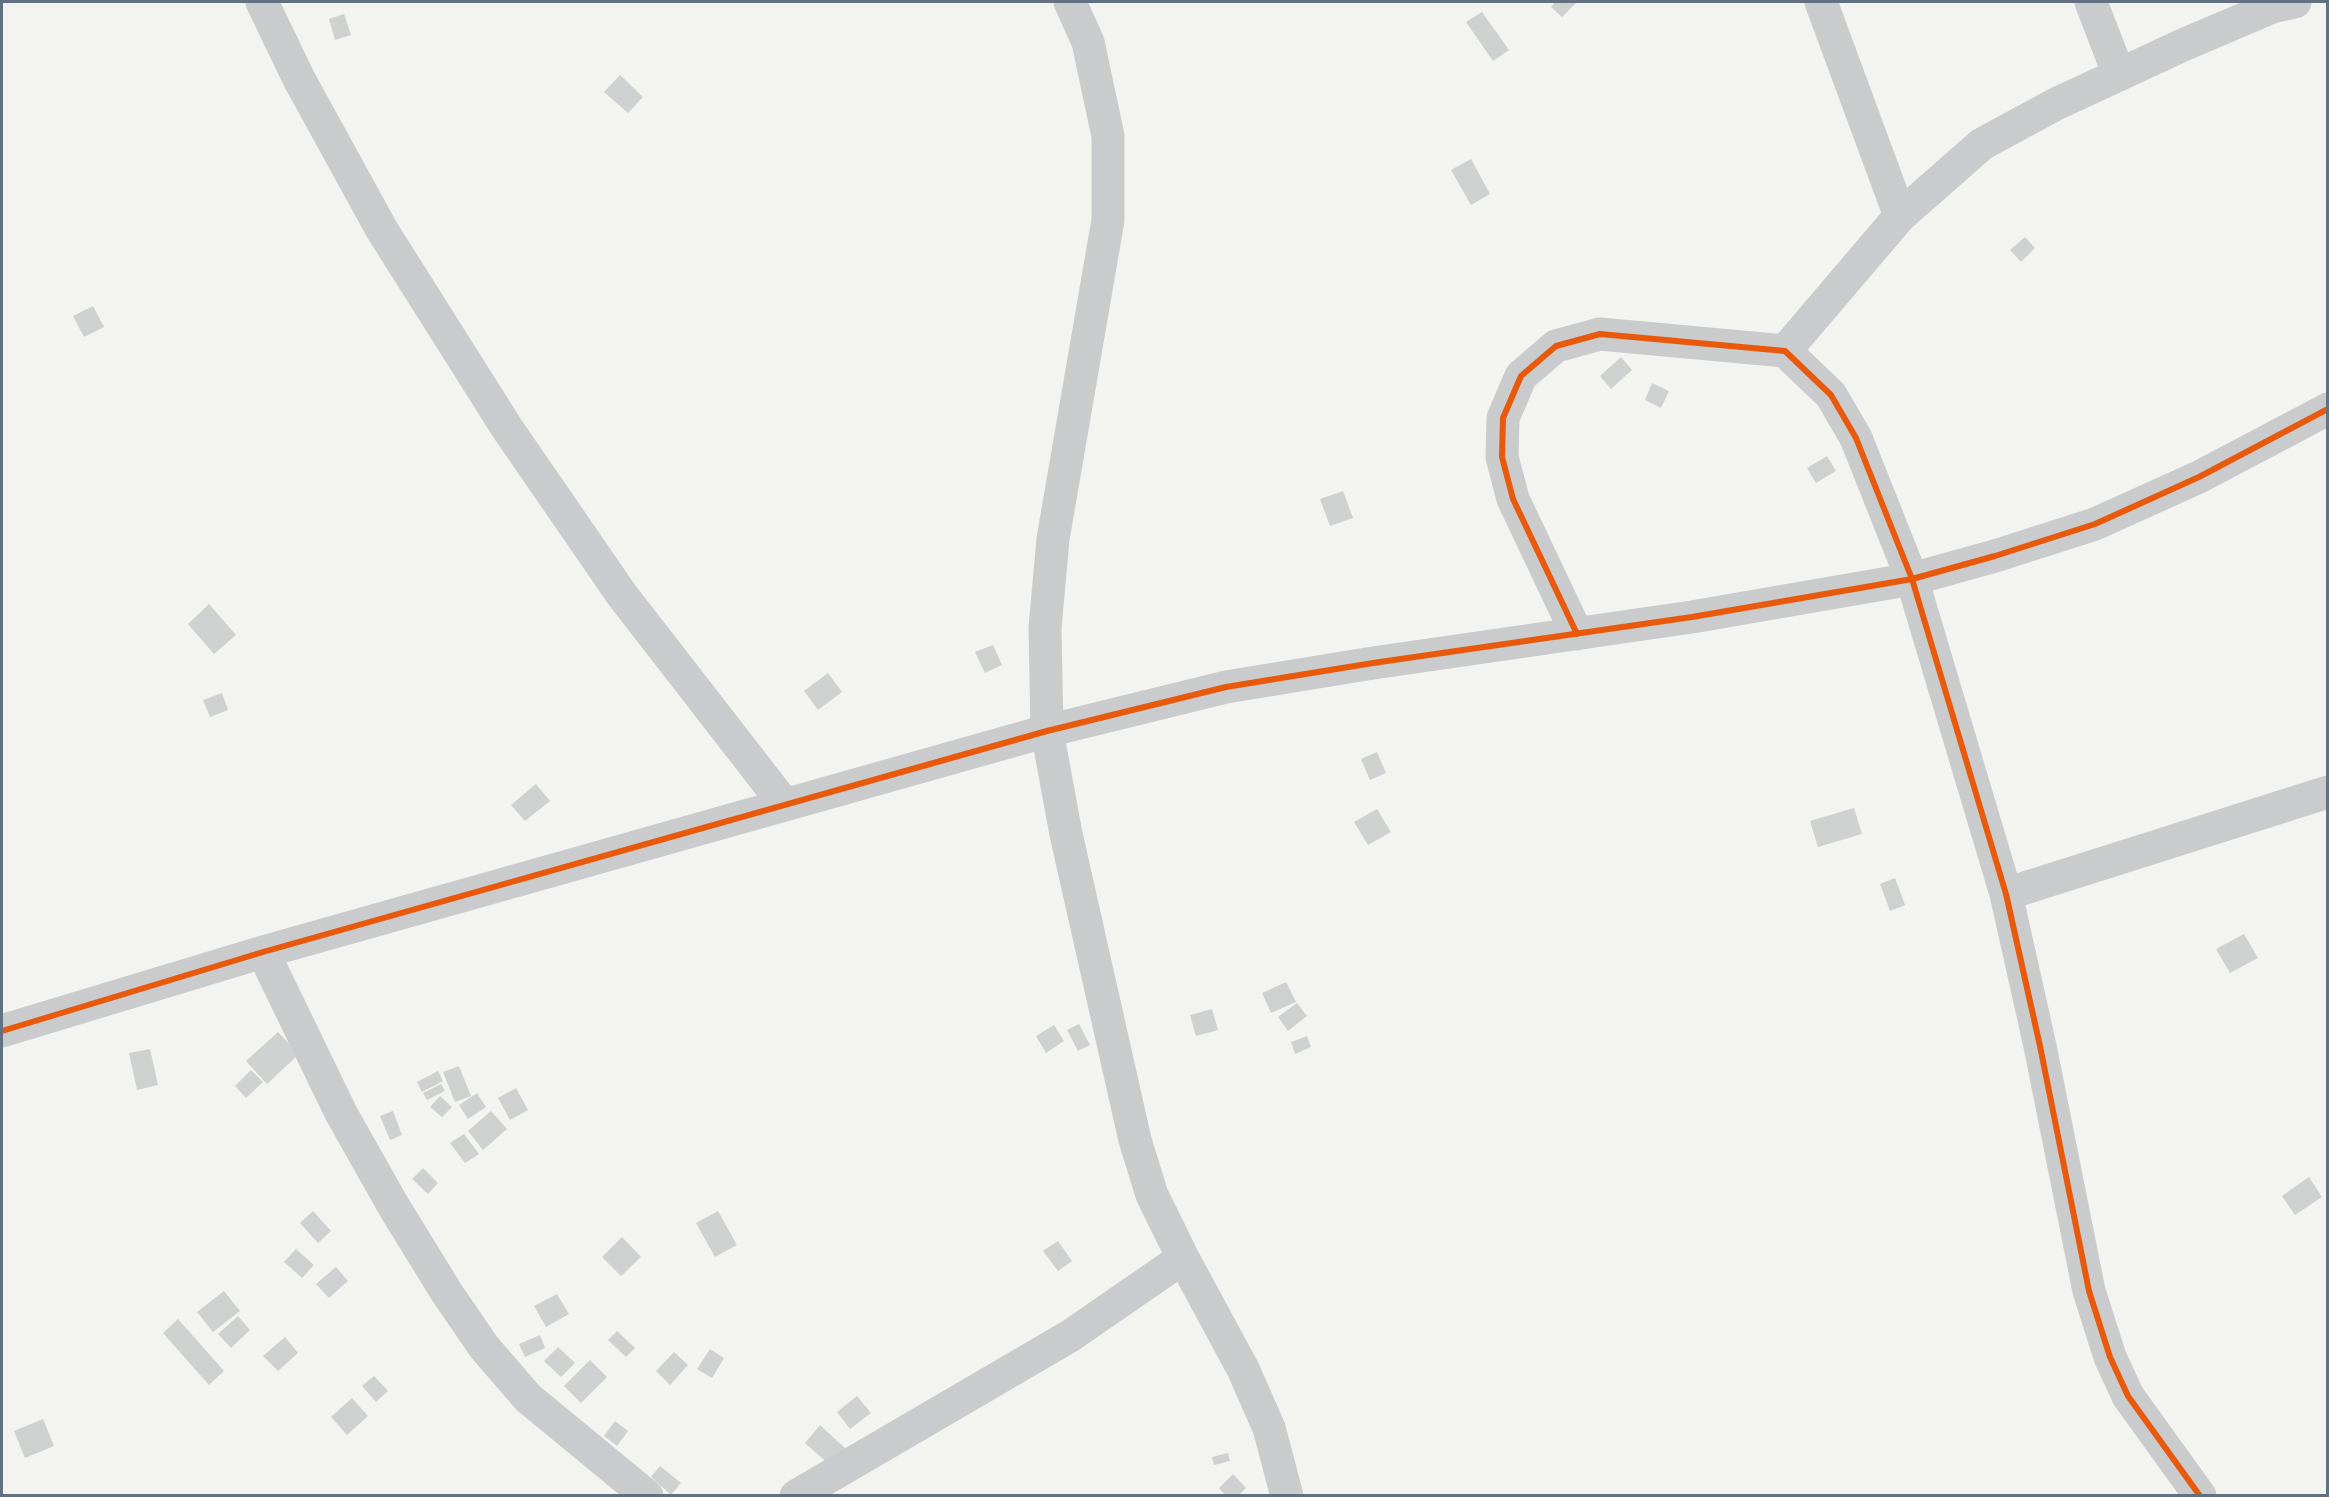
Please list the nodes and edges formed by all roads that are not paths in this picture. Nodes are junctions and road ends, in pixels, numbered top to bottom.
1 (262, 2) edge
2 (1071, 2) edge
3 (1821, 2) edge
4 (2091, 2) edge
5 (2295, 2) edge
6 (2119, 75) junction
7 (1900, 216) junction
8 (1785, 351) junction
9 (2328, 409) edge
10 (1912, 579) junction
11 (1577, 634) junction
12 (1047, 731) junction
13 (2328, 792) edge
14 (785, 805) junction
15 (2006, 894) junction
16 (263, 952) junction
17 (2, 1031) edge
18 (1183, 1258) junction
19 (647, 1496) edge
20 (796, 1496) edge
21 (1287, 1496) edge
22 (2200, 1496) edge

1 - 14 street
2 - 12 street
3 - 7 street
4 - 6 street
5 - 6 street
6 - 7 street
7 - 8 street
8 - 10 street
8 - 11 street
9 - 10 street
10 - 11 street
10 - 15 street
11 - 12 street
12 - 14 street
12 - 18 street
13 - 15 street
14 - 16 street
15 - 22 street
16 - 17 street
16 - 19 street
18 - 20 street
18 - 21 street

